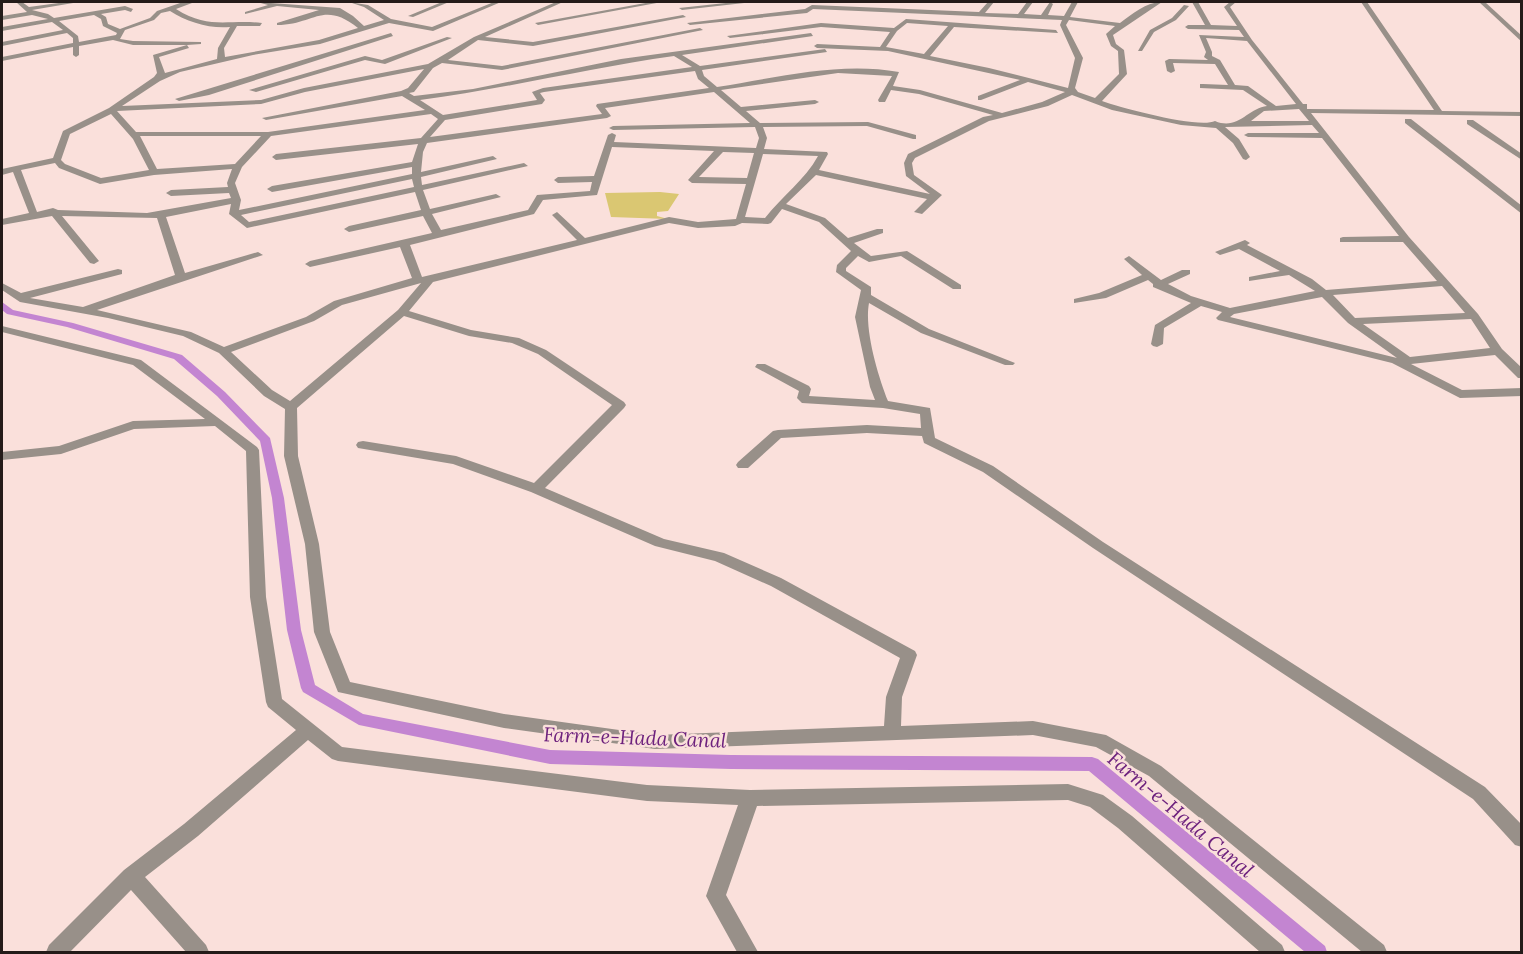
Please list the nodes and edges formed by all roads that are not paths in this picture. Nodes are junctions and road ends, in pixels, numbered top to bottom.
1 (19, 2) edge
2 (76, 2) edge
3 (190, 2) edge
4 (260, 2) edge
5 (352, 2) edge
6 (446, 2) edge
7 (498, 2) edge
8 (542, 2) edge
9 (635, 2) edge
10 (659, 2) edge
11 (750, 2) edge
12 (807, 2) edge
13 (991, 2) edge
14 (1030, 2) edge
15 (1075, 2) edge
16 (1159, 2) edge
17 (1195, 2) edge
18 (1233, 2) edge
19 (1364, 2) edge
20 (1482, 2) edge
21 (278, 3) junction
22 (556, 3) edge
23 (1050, 4) dead end
24 (643, 5) junction
25 (683, 5) edge
26 (1186, 6) dead end
27 (330, 8) junction
28 (172, 9) junction
29 (131, 10) dead end
30 (807, 10) junction
31 (945, 10) junction
32 (30, 11) junction
33 (94, 13) junction
34 (247, 13) dead end
35 (980, 15) junction
36 (411, 16) dead end
37 (577, 16) junction
38 (683, 17) junction
39 (1019, 17) junction
40 (2, 18) edge
41 (1043, 18) junction
42 (1064, 18) junction
43 (52, 20) junction
44 (125, 21) dead end
45 (389, 21) junction
46 (586, 21) dead end
47 (538, 23) dead end
48 (690, 23) junction
49 (938, 23) junction
50 (236, 24) junction
51 (260, 24) dead end
52 (279, 24) dead end
53 (953, 24) junction
54 (105, 25) junction
55 (1120, 25) junction
56 (596, 26) dead end
57 (1188, 27) dead end
58 (1209, 27) junction
59 (1243, 28) junction
60 (2, 29) edge
61 (363, 29) junction
62 (433, 29) junction
63 (605, 30) junction
64 (895, 30) junction
65 (69, 31) junction
66 (811, 31) junction
67 (323, 32) dead end
68 (1056, 32) dead end
69 (118, 34) junction
70 (391, 35) dead end
71 (730, 36) dead end
72 (449, 38) junction
73 (331, 39) junction
74 (1249, 39) junction
75 (473, 40) junction
76 (1521, 40) edge
77 (630, 42) junction
78 (2, 44) edge
79 (75, 44) junction
80 (882, 48) junction
81 (1140, 50) dead end
82 (823, 51) junction
83 (674, 53) junction
84 (76, 55) dead end
85 (646, 57) junction
86 (925, 57) junction
87 (2, 59) edge
88 (221, 59) junction
89 (441, 61) junction
90 (1217, 62) junction
91 (833, 63) dead end
92 (430, 66) junction
93 (698, 68) junction
94 (838, 71) junction
95 (1171, 71) dead end
96 (157, 79) junction
97 (1028, 80) junction
98 (1203, 86) dead end
99 (1232, 86) junction
100 (888, 87) junction
101 (253, 90) dead end
102 (716, 90) junction
103 (1073, 94) junction
104 (407, 96) junction
105 (981, 98) dead end
106 (132, 99) junction
107 (882, 100) dead end
108 (1097, 101) junction
109 (815, 102) dead end
110 (1274, 107) junction
111 (741, 109) junction
112 (113, 110) junction
113 (1307, 110) junction
114 (431, 112) junction
115 (1366, 113) junction
116 (1440, 113) junction
117 (1002, 114) junction
118 (1521, 114) edge
119 (602, 117) junction
120 (266, 118) dead end
121 (442, 118) junction
122 (1209, 118) dead end
123 (1408, 121) junction
124 (1470, 122) junction
125 (1521, 122) edge
126 (1243, 123) junction
127 (1315, 123) junction
128 (759, 126) junction
129 (1219, 126) junction
130 (614, 128) junction
131 (134, 134) junction
132 (268, 134) junction
133 (1248, 135) dead end
134 (1325, 136) junction
135 (913, 137) dead end
136 (424, 140) junction
137 (610, 144) junction
138 (720, 150) junction
139 (758, 151) junction
140 (276, 157) dead end
141 (1246, 157) dead end
142 (1521, 158) edge
143 (493, 159) dead end
144 (57, 160) junction
145 (417, 164) junction
146 (238, 166) junction
147 (524, 166) dead end
148 (16, 169) junction
149 (2, 172) edge
150 (154, 172) junction
151 (814, 172) junction
152 (418, 175) junction
153 (597, 179) junction
154 (558, 180) dead end
155 (749, 181) junction
156 (272, 189) dead end
157 (417, 189) junction
158 (231, 190) junction
159 (171, 193) dead end
160 (496, 197) dead end
161 (936, 198) junction
162 (236, 200) junction
163 (780, 205) junction
164 (53, 211) junction
165 (426, 212) junction
166 (919, 212) dead end
167 (1521, 212) edge
168 (33, 213) junction
169 (160, 213) junction
170 (234, 214) junction
171 (557, 215) dead end
172 (740, 220) junction
173 (2, 222) edge
174 (349, 229) dead end
175 (880, 231) dead end
176 (438, 234) junction
177 (1406, 239) junction
178 (1343, 240) dead end
179 (583, 241) junction
180 (404, 243) junction
181 (852, 246) junction
182 (1220, 252) dead end
183 (258, 255) dead end
184 (1129, 259) dead end
185 (94, 261) dead end
186 (310, 264) dead end
187 (118, 272) dead end
188 (1186, 272) dead end
189 (1290, 272) junction
190 (181, 277) junction
191 (1147, 277) junction
192 (1253, 279) dead end
193 (424, 280) junction
194 (1446, 283) junction
195 (1157, 285) junction
196 (2, 286) edge
197 (957, 287) dead end
198 (1324, 293) junction
199 (20, 297) junction
200 (866, 297) junction
201 (1078, 301) dead end
202 (1199, 303) junction
203 (84, 310) junction
204 (1230, 311) junction
205 (402, 312) junction
206 (1474, 316) junction
207 (1352, 321) junction
208 (2, 330) edge
209 (1157, 344) dead end
210 (223, 351) junction
211 (1498, 351) junction
212 (1396, 361) junction
213 (1410, 361) junction
214 (1009, 363) dead end
215 (761, 368) dead end
216 (1521, 375) edge
217 (1521, 392) edge
218 (883, 404) junction
219 (291, 407) junction
220 (218, 422) junction
221 (927, 432) junction
222 (363, 445) dead end
223 (2, 456) edge
224 (743, 465) dead end
225 (536, 489) junction
226 (309, 729) junction
227 (892, 732) junction
228 (750, 798) junction
229 (1521, 839) edge
230 (131, 876) junction
231 (56, 952) edge
232 (199, 952) edge
233 (748, 952) edge
234 (1275, 952) edge
235 (1377, 952) edge

1 - 32 street
2 - 32 street
3 - 28 street
4 - 21 street
5 - 45 street
6 - 36 street
7 - 62 street
8 - 22 street
9 - 24 street
10 - 24 street
11 - 25 street
12 - 30 street
13 - 35 street
14 - 39 street
15 - 42 street
16 - 55 street
17 - 58 street
18 - 59 street
19 - 116 street
20 - 76 street
21 - 27 street
21 - 34 street
22 - 37 street
22 - 75 street
23 - 41 street
24 - 37 street
25 - 38 street
26 - 81 street
27 - 52 street
27 - 61 street
28 - 50 street
28 - 69 street
29 - 33 street
30 - 31 street
30 - 48 street
30 - 66 street
31 - 35 street
31 - 49 street
32 - 40 street
32 - 43 street
33 - 43 street
33 - 54 street
35 - 39 street
37 - 46 street
37 - 47 street
38 - 48 street
38 - 63 street
39 - 41 street
41 - 42 street
42 - 55 street
42 - 103 street
43 - 60 street
43 - 65 street
44 - 54 street
45 - 61 street
45 - 62 street
48 - 77 street
49 - 53 street
49 - 64 street
50 - 51 street
50 - 88 street
53 - 68 street
53 - 86 street
54 - 69 street
55 - 108 street
56 - 63 street
57 - 58 street
58 - 59 street
59 - 74 street
61 - 73 street
62 - 72 street
63 - 75 street
63 - 77 street
64 - 66 street
64 - 80 street
65 - 78 street
65 - 79 street
66 - 71 street
66 - 82 street
66 - 83 street
67 - 73 street
69 - 79 street
69 - 96 street
70 - 106 street
72 - 75 street
72 - 101 street
73 - 88 street
74 - 90 street
74 - 113 street
75 - 89 street
77 - 85 street
77 - 89 street
79 - 84 street
79 - 87 street
80 - 82 street
80 - 86 street
82 - 93 street
83 - 85 street
83 - 93 street
85 - 104 street
86 - 97 street
88 - 96 street
89 - 92 street
90 - 95 street
90 - 99 street
91 - 94 street
92 - 104 street
92 - 112 street
93 - 102 street
93 - 121 street
94 - 100 street
94 - 102 street
96 - 106 street
97 - 103 street
97 - 105 street
98 - 99 street
99 - 110 street
100 - 107 street
100 - 117 street
102 - 111 street
102 - 119 street
103 - 108 street
103 - 117 street
104 - 114 street
104 - 120 street
106 - 112 street
108 - 129 street
109 - 111 street
110 - 113 street
110 - 126 street
111 - 128 street
112 - 131 street
112 - 144 street
113 - 115 street
113 - 127 street
114 - 121 street
114 - 132 street
115 - 116 street
115 - 123 street
116 - 118 street
117 - 161 street
119 - 130 street
119 - 136 street
121 - 136 street
122 - 129 street
123 - 124 street
123 - 167 street
124 - 125 street
124 - 142 street
126 - 127 street
126 - 129 street
127 - 134 street
128 - 130 street
128 - 135 street
128 - 139 street
129 - 141 street
130 - 137 street
131 - 132 street
131 - 150 street
132 - 146 street
133 - 134 street
134 - 177 street
136 - 140 street
136 - 145 street
137 - 138 street
137 - 153 street
138 - 139 street
138 - 155 street
139 - 151 street
139 - 155 street
143 - 152 street
144 - 148 street
144 - 150 street
145 - 152 street
145 - 156 street
146 - 150 street
146 - 158 street
147 - 157 street
148 - 149 street
148 - 168 street
151 - 161 street
151 - 163 street
152 - 157 street
152 - 170 street
153 - 154 street
153 - 176 street
155 - 172 street
157 - 165 street
157 - 170 street
158 - 159 street
158 - 162 street
160 - 165 street
161 - 166 street
162 - 169 street
162 - 170 street
163 - 172 street
163 - 181 street
164 - 168 street
164 - 169 street
164 - 185 street
165 - 174 street
165 - 176 street
168 - 173 street
169 - 190 street
171 - 179 street
172 - 179 street
175 - 181 street
176 - 180 street
177 - 178 street
177 - 194 street
179 - 193 street
180 - 186 street
180 - 193 street
181 - 197 street
181 - 200 street
182 - 189 street
183 - 190 street
184 - 191 street
187 - 199 street
188 - 195 street
189 - 192 street
189 - 198 street
190 - 203 street
191 - 195 street
191 - 201 street
193 - 205 street
193 - 210 street
194 - 198 street
194 - 206 street
195 - 202 street
196 - 199 street
198 - 204 street
198 - 207 street
199 - 203 street
200 - 214 street
200 - 218 street
202 - 204 street
202 - 209 street
203 - 210 street
204 - 212 street
205 - 219 street
205 - 225 street
206 - 207 street
206 - 211 street
207 - 213 street
208 - 220 street
210 - 219 street
211 - 213 street
211 - 216 street
212 - 213 street
212 - 217 street
215 - 218 street
218 - 221 street
219 - 227 street
220 - 223 street
220 - 226 street
221 - 224 street
221 - 229 street
222 - 225 street
225 - 227 street
226 - 228 street
226 - 230 street
227 - 235 street
228 - 233 street
228 - 234 street
230 - 231 street
230 - 232 street

